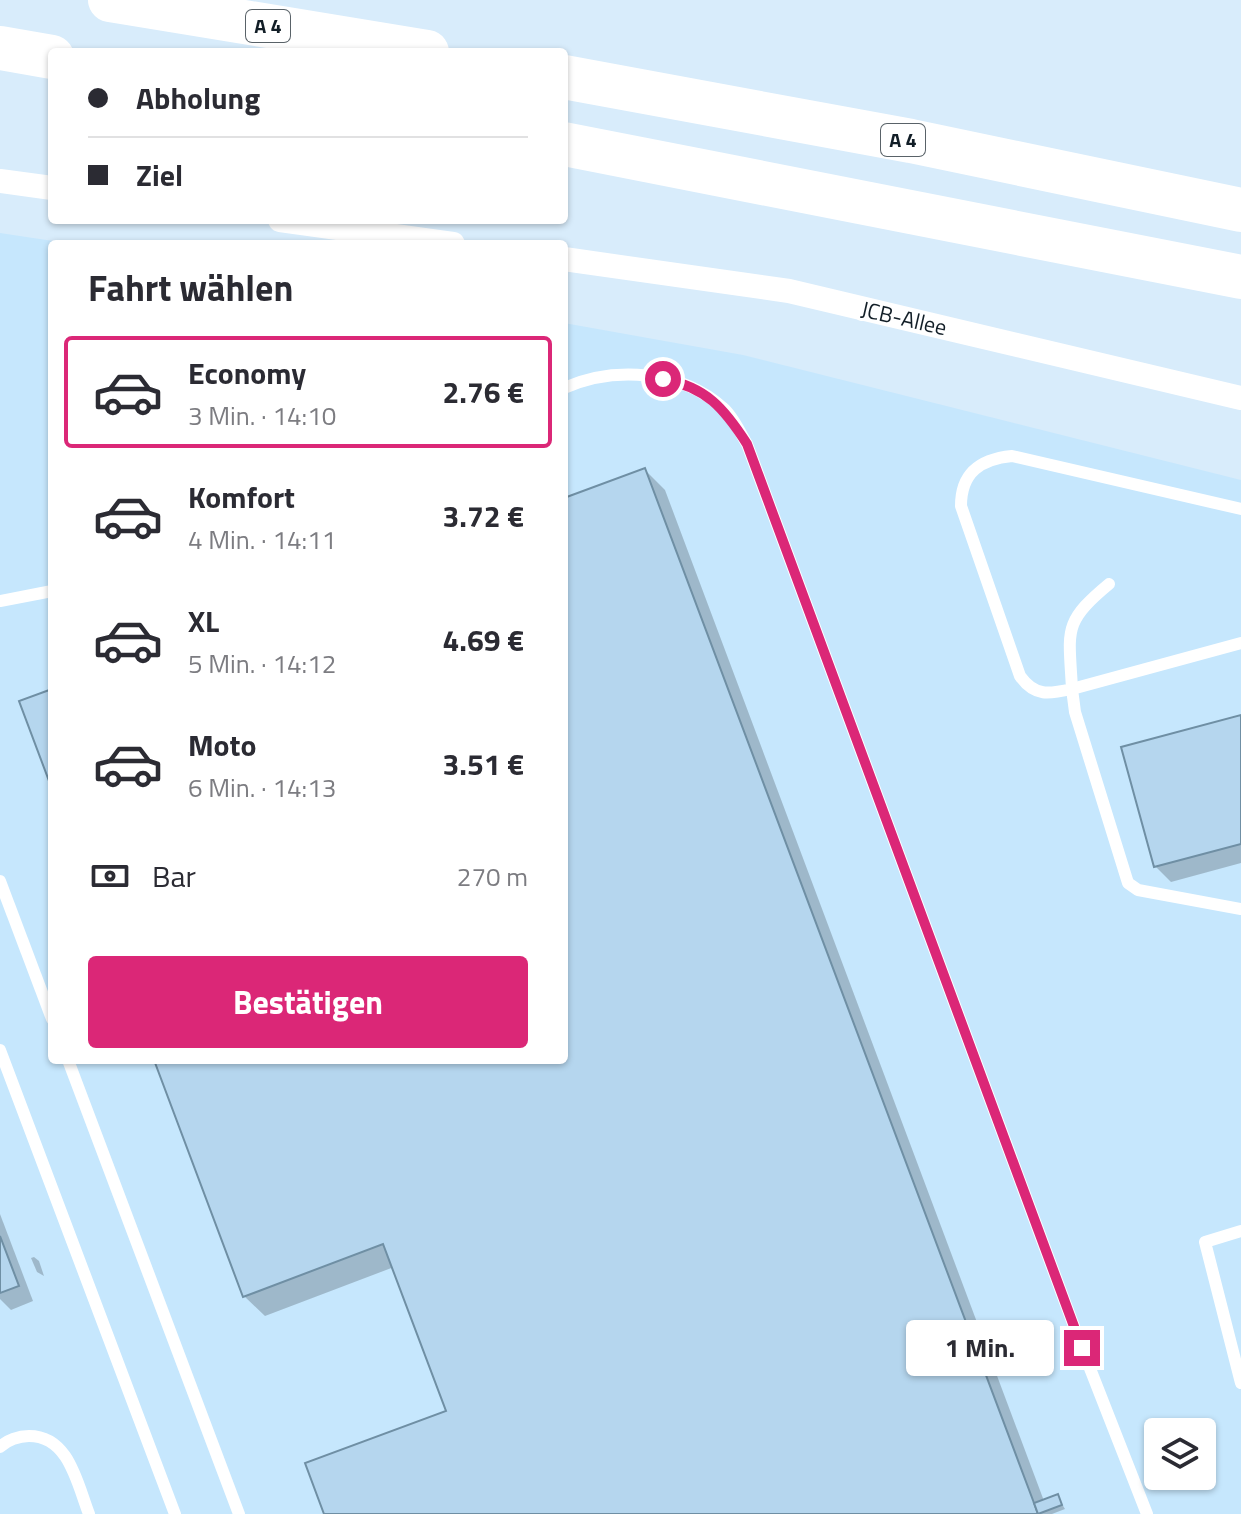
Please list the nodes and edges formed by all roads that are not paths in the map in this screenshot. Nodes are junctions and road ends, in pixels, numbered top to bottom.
1 (110, 0) edge
2 (0, 48) edge
3 (403, 48) edge
4 (48, 56) edge
5 (568, 78) edge
6 (568, 145) edge
7 (0, 181) edge
8 (48, 187) edge
9 (1241, 210) edge
10 (309, 224) edge
11 (424, 240) edge
12 (568, 260) edge
13 (1241, 277) edge
14 (568, 386) edge
15 (1241, 398) edge
16 (1241, 509) edge
17 (1109, 584) dead end
18 (48, 592) edge
19 (0, 601) edge
20 (1241, 643) edge
21 (1072, 689) junction
22 (0, 881) edge
23 (1241, 909) edge
24 (48, 1008) edge
25 (0, 1050) edge
26 (70, 1064) edge
27 (1241, 1231) edge
28 (1241, 1383) edge
29 (0, 1447) edge
30 (89, 1514) edge
31 (175, 1514) edge
32 (239, 1514) edge
33 (1147, 1514) edge

1 - 3 highway, A 4
2 - 4 highway
5 - 9 highway, A 4
6 - 13 highway
7 - 8 street
10 - 11 street
12 - 15 street, JCB-Allee
14 - 33 lane
16 - 21 lane
17 - 21 lane
18 - 19 lane
20 - 21 lane
21 - 23 lane
22 - 24 lane
25 - 31 lane
26 - 32 lane
27 - 28 lane
29 - 30 lane

